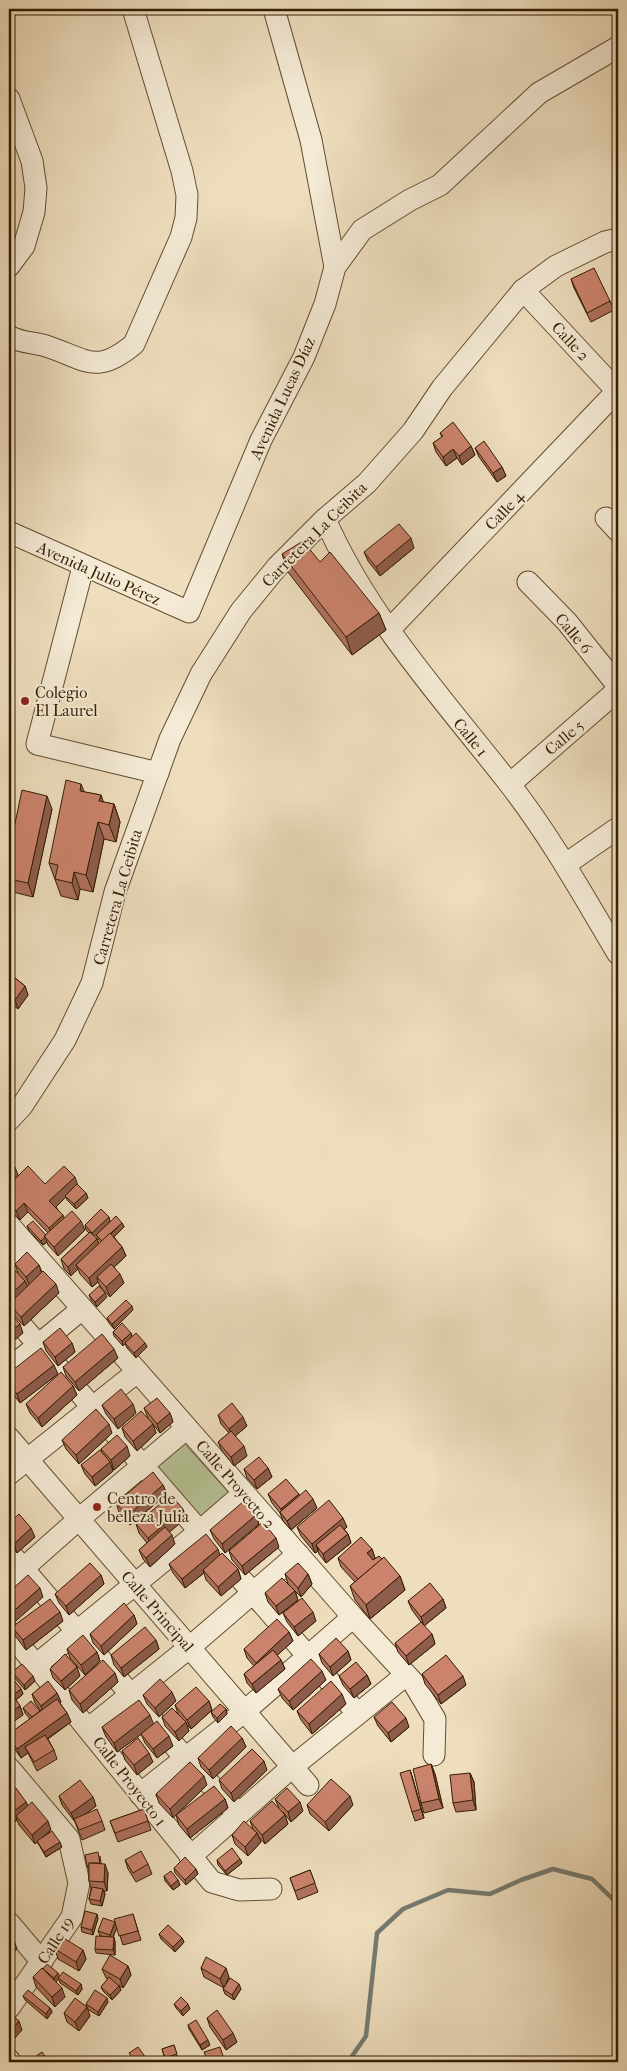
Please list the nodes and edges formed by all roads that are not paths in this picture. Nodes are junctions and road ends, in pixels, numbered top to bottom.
1 (133, 9) edge
2 (274, 9) edge
3 (618, 46) edge
4 (9, 99) edge
5 (618, 239) edge
6 (9, 266) edge
7 (335, 267) junction
8 (522, 290) junction
9 (9, 336) edge
10 (618, 391) edge
11 (325, 519) junction
12 (9, 532) edge
13 (84, 567) junction
14 (528, 582) dead end
15 (189, 612) joint
16 (390, 629) junction
17 (618, 688) edge
18 (158, 773) junction
19 (510, 784) junction
20 (618, 828) edge
21 (566, 864) junction
22 (618, 954) edge
23 (9, 1120) edge
24 (9, 1225) edge
25 (17, 1251) edge
26 (82, 1309) junction
27 (9, 1311) edge
28 (37, 1345) junction
29 (9, 1369) edge
30 (137, 1372) junction
31 (92, 1407) junction
32 (187, 1428) junction
33 (9, 1438) edge
34 (27, 1459) junction
35 (142, 1465) junction
36 (9, 1474) edge
37 (244, 1493) junction
38 (79, 1519) junction
39 (200, 1531) junction
40 (298, 1554) junction
41 (13, 1567) edge
42 (134, 1584) junction
43 (253, 1592) junction
44 (353, 1617) junction
45 (9, 1632) edge
46 (75, 1632) junction
47 (190, 1647) junction
48 (309, 1656) junction
49 (36, 1665) junction
50 (406, 1675) junction
51 (132, 1694) junction
52 (245, 1712) junction
53 (357, 1713) junction
54 (88, 1729) junction
55 (434, 1755) dead end
56 (185, 1758) junction
57 (292, 1767) junction
58 (9, 1768) edge
59 (308, 1785) dead end
60 (140, 1794) junction
61 (239, 1814) junction
62 (190, 1857) junction
63 (271, 1889) dead end
64 (9, 1923) edge
65 (42, 1962) junction
66 (9, 2008) edge

1 - 9 street
2 - 7 street
3 - 7 street, Avenida Lucas Díaz
4 - 6 street
5 - 8 street, Carretera La Ceibita
7 - 15 street, Avenida Lucas Díaz
8 - 10 street, Calle 2
8 - 11 street, Carretera La Ceibita
10 - 16 street, Calle 4
11 - 16 street, Calle 1
11 - 18 street, Carretera La Ceibita
12 - 13 street, Avenida Julio Pérez
13 - 15 street, Avenida Julio Pérez
13 - 18 street
14 - 17 street, Calle 6
16 - 19 street, Calle 1
17 - 19 street, Calle 5
18 - 23 street, Carretera La Ceibita
19 - 21 street, Calle 1
20 - 21 street
21 - 22 street, Calle 1
24 - 25 street, Calle Proyecto 2
25 - 26 street, Calle Proyecto 2
26 - 28 street
26 - 30 street, Calle Proyecto 2
27 - 28 street
28 - 29 street
28 - 31 street
30 - 31 street
30 - 32 street, Calle Proyecto 2
31 - 34 street
31 - 35 street
32 - 35 street
32 - 37 street, Calle Proyecto 2
33 - 34 street, Calle Principal
34 - 36 street
34 - 38 street, Calle Principal
35 - 38 street
35 - 39 street
37 - 39 street
37 - 40 street, Calle Proyecto 2
38 - 41 street
38 - 42 street, Calle Principal
39 - 42 street
39 - 43 street
40 - 43 street
40 - 44 street, Calle Proyecto 2
41 - 46 street
42 - 46 street
42 - 47 street, Calle Principal
43 - 47 street
43 - 48 street
44 - 48 street
44 - 50 street, Calle Proyecto 2
45 - 49 street, Calle Proyecto 1
46 - 49 street
46 - 51 street
47 - 51 street
47 - 52 street, Calle Principal
48 - 52 street
48 - 53 street
49 - 54 street, Calle Proyecto 1
50 - 53 street
50 - 55 street, Calle Proyecto 2
51 - 54 street
51 - 56 street
52 - 56 street
52 - 57 street, Calle Principal
53 - 57 street
54 - 60 street, Calle Proyecto 1
56 - 60 street
56 - 61 street
57 - 59 street, Calle Principal
57 - 61 street
58 - 65 street, Calle 19
60 - 62 street, Calle Proyecto 1
61 - 62 street
62 - 63 street, Calle Proyecto 1
64 - 65 street
65 - 66 street, Calle 19

